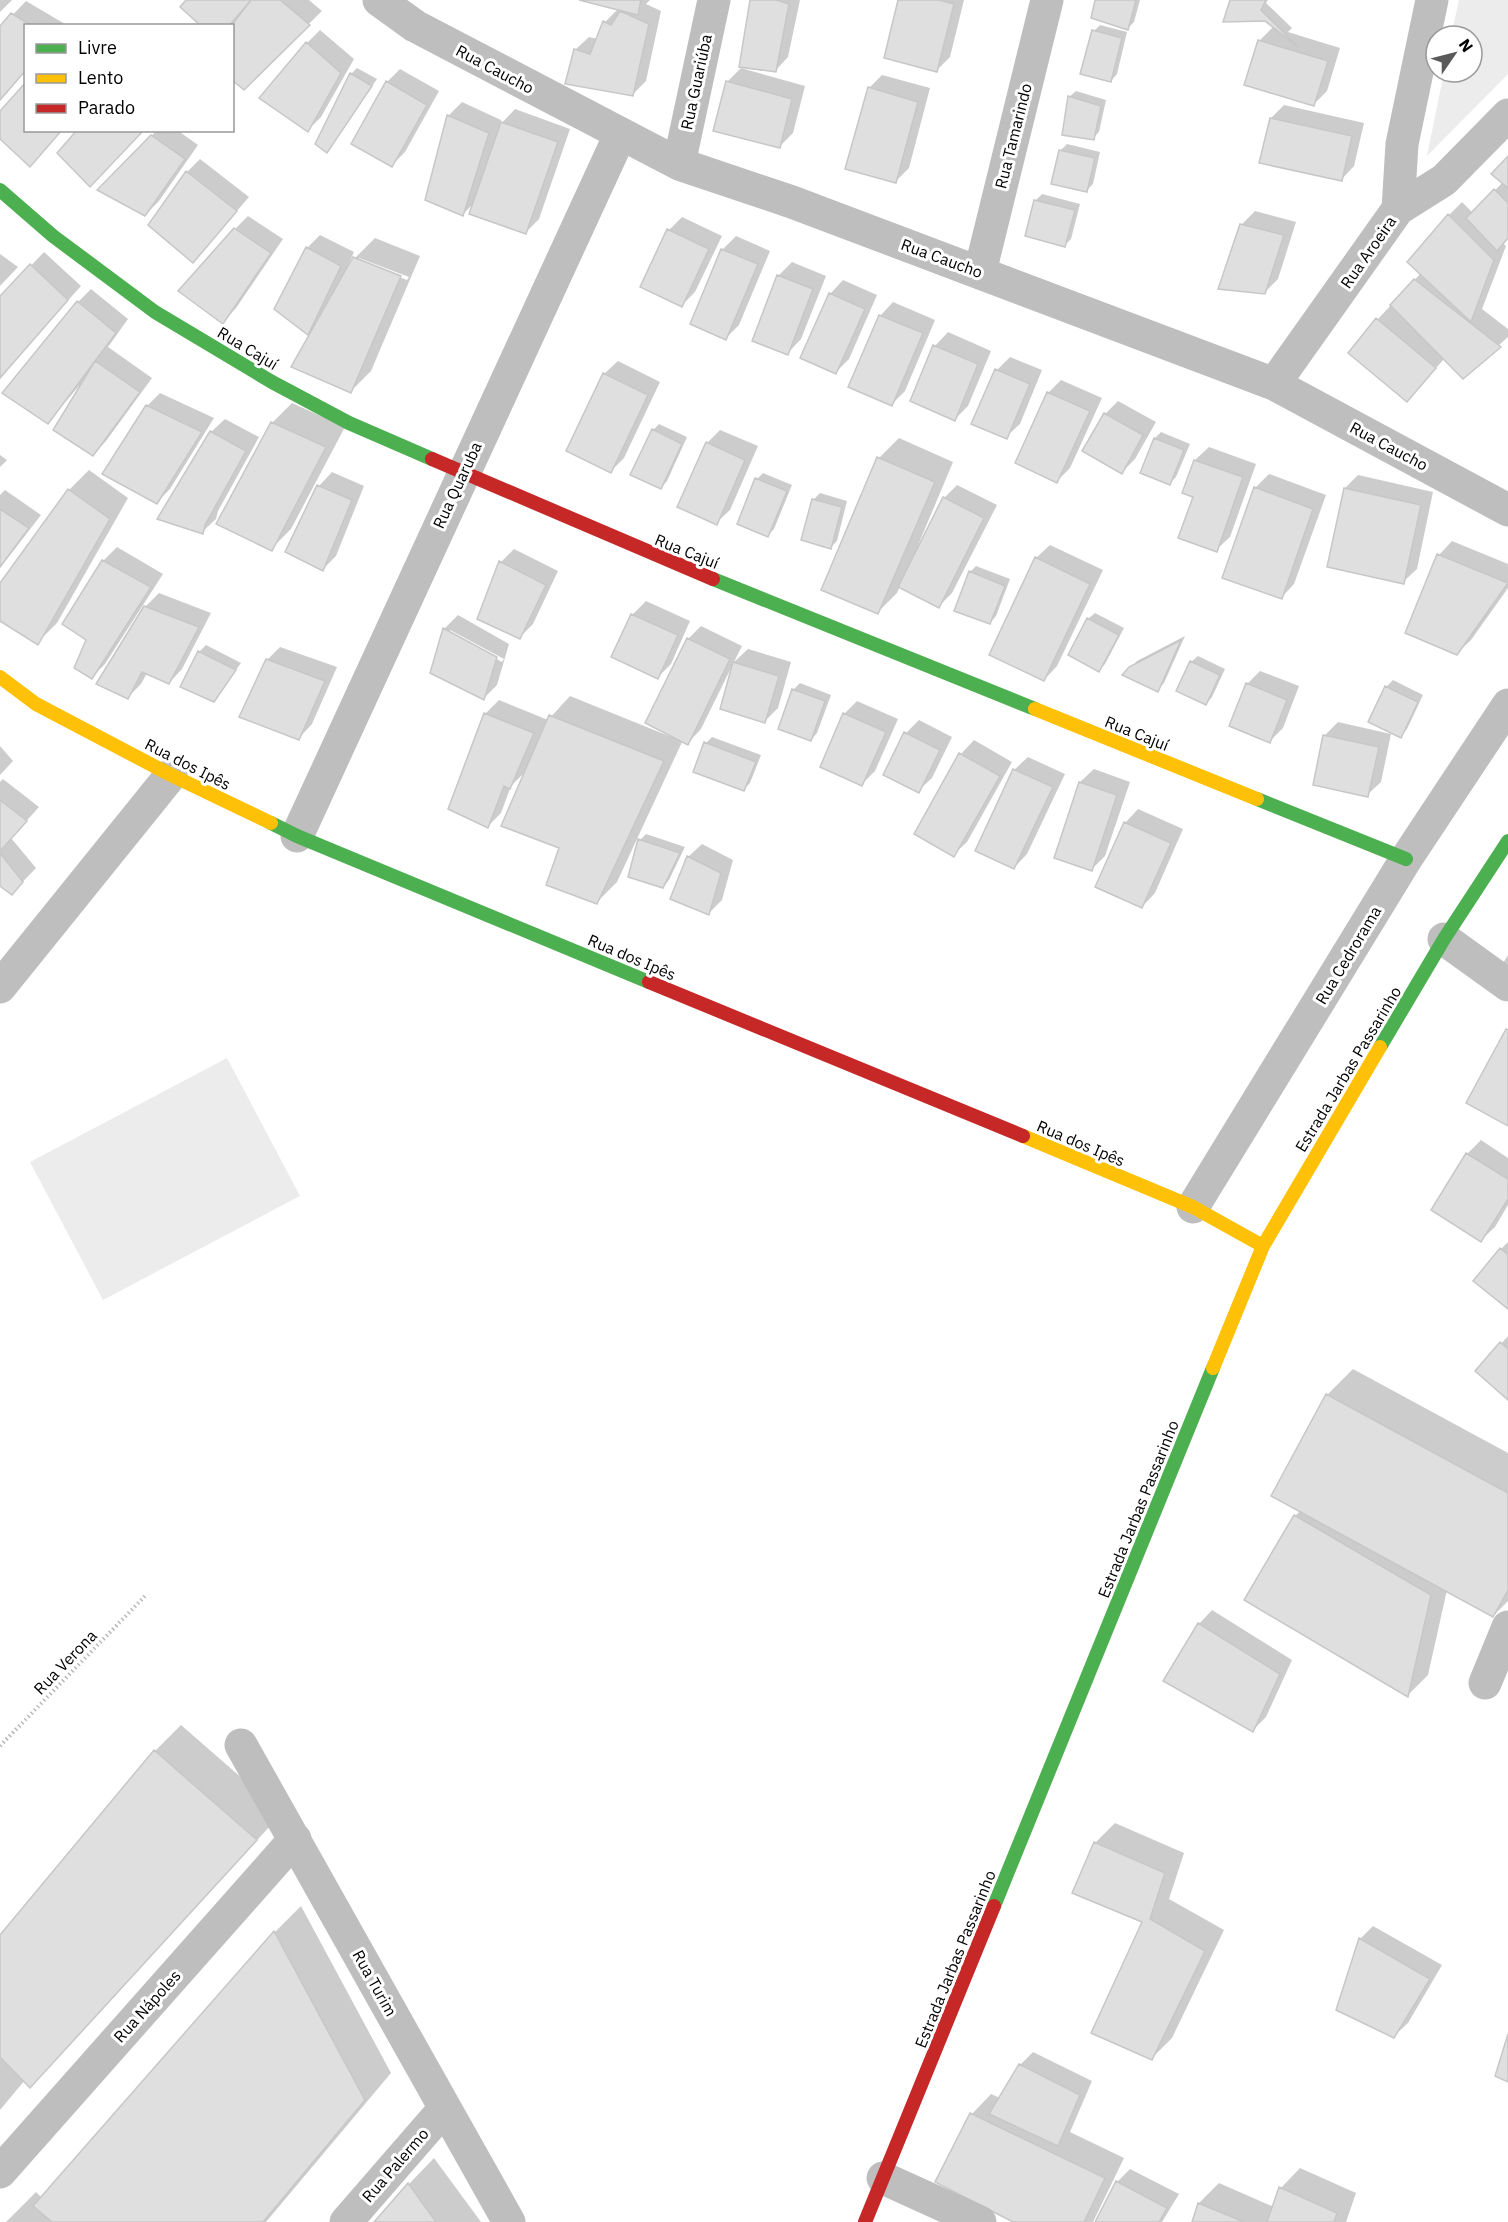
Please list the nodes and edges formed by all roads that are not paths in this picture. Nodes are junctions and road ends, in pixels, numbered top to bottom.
1 (379, 0) edge
2 (714, 0) edge
3 (1047, 0) edge
4 (1432, 0) edge
5 (418, 13) edge
6 (1508, 115) edge
7 (620, 135) junction
8 (679, 164) junction
9 (0, 190) edge
10 (1398, 209) junction
11 (980, 272) junction
12 (1274, 384) junction
13 (463, 474) junction
14 (1508, 510) edge
15 (0, 677) edge
16 (1508, 705) edge
17 (171, 775) junction
18 (297, 836) junction
19 (1508, 841) edge
20 (1406, 860) junction
21 (1444, 939) junction
22 (1508, 985) edge
23 (0, 987) edge
24 (1193, 1207) junction
25 (1263, 1246) junction
26 (1508, 1627) edge
27 (1485, 1683) dead end
28 (241, 1745) dead end
29 (295, 1839) junction
30 (445, 2108) junction
31 (0, 2172) edge
32 (884, 2178) junction
33 (346, 2222) edge
34 (509, 2222) edge
35 (865, 2222) edge
36 (980, 2222) edge

1 - 5 street, Rua Caucho
2 - 8 street, Rua Guariúba
3 - 11 street, Rua Tamarindo
4 - 10 street
5 - 7 street, Rua Caucho
6 - 10 street, Rua Aroeira
7 - 8 street, Rua Caucho
7 - 13 street, Rua Quaruba
8 - 11 street, Rua Caucho
9 - 13 street, Rua Cajuí
10 - 12 street, Rua Aroeira
11 - 12 street, Rua Caucho
12 - 14 street, Rua Caucho
13 - 18 street, Rua Quaruba
13 - 20 street, Rua Cajuí
15 - 17 street, Rua dos Ipês
16 - 20 street, Rua Cedrorama
17 - 18 street, Rua dos Ipês
17 - 23 street
18 - 24 street, Rua dos Ipês
19 - 21 street, Estrada Jarbas Passarinho
20 - 24 street, Rua Cedrorama
21 - 22 street
21 - 25 street, Estrada Jarbas Passarinho
24 - 25 street, Rua dos Ipês
25 - 32 street, Estrada Jarbas Passarinho
26 - 27 street
28 - 29 street, Rua Turim
29 - 30 street, Rua Turim
29 - 31 street, Rua Nápoles
30 - 33 street, Rua Palermo
30 - 34 street, Rua Turim
32 - 35 street, Estrada Jarbas Passarinho
32 - 36 street

